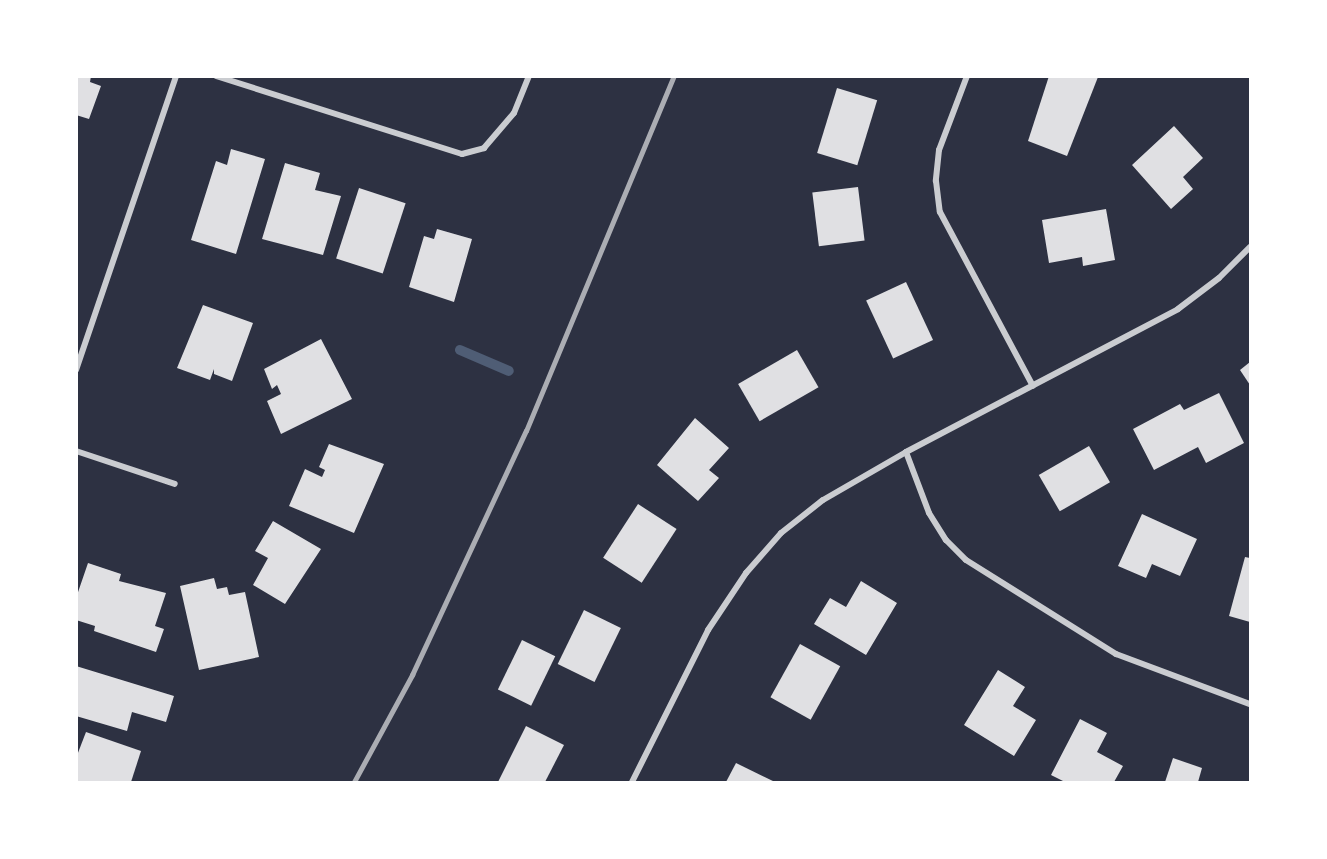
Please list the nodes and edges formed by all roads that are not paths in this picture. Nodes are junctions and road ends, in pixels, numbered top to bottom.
1 (176, 76) edge
2 (216, 76) edge
3 (529, 76) edge
4 (967, 76) edge
5 (1251, 247) edge
6 (76, 370) edge
7 (1032, 386) junction
8 (76, 451) edge
9 (906, 452) junction
10 (174, 484) dead end
11 (1251, 704) edge
12 (633, 783) edge

1 - 6 street
2 - 3 street
4 - 7 street
5 - 7 street
7 - 9 street
8 - 10 street
9 - 11 street
9 - 12 street

